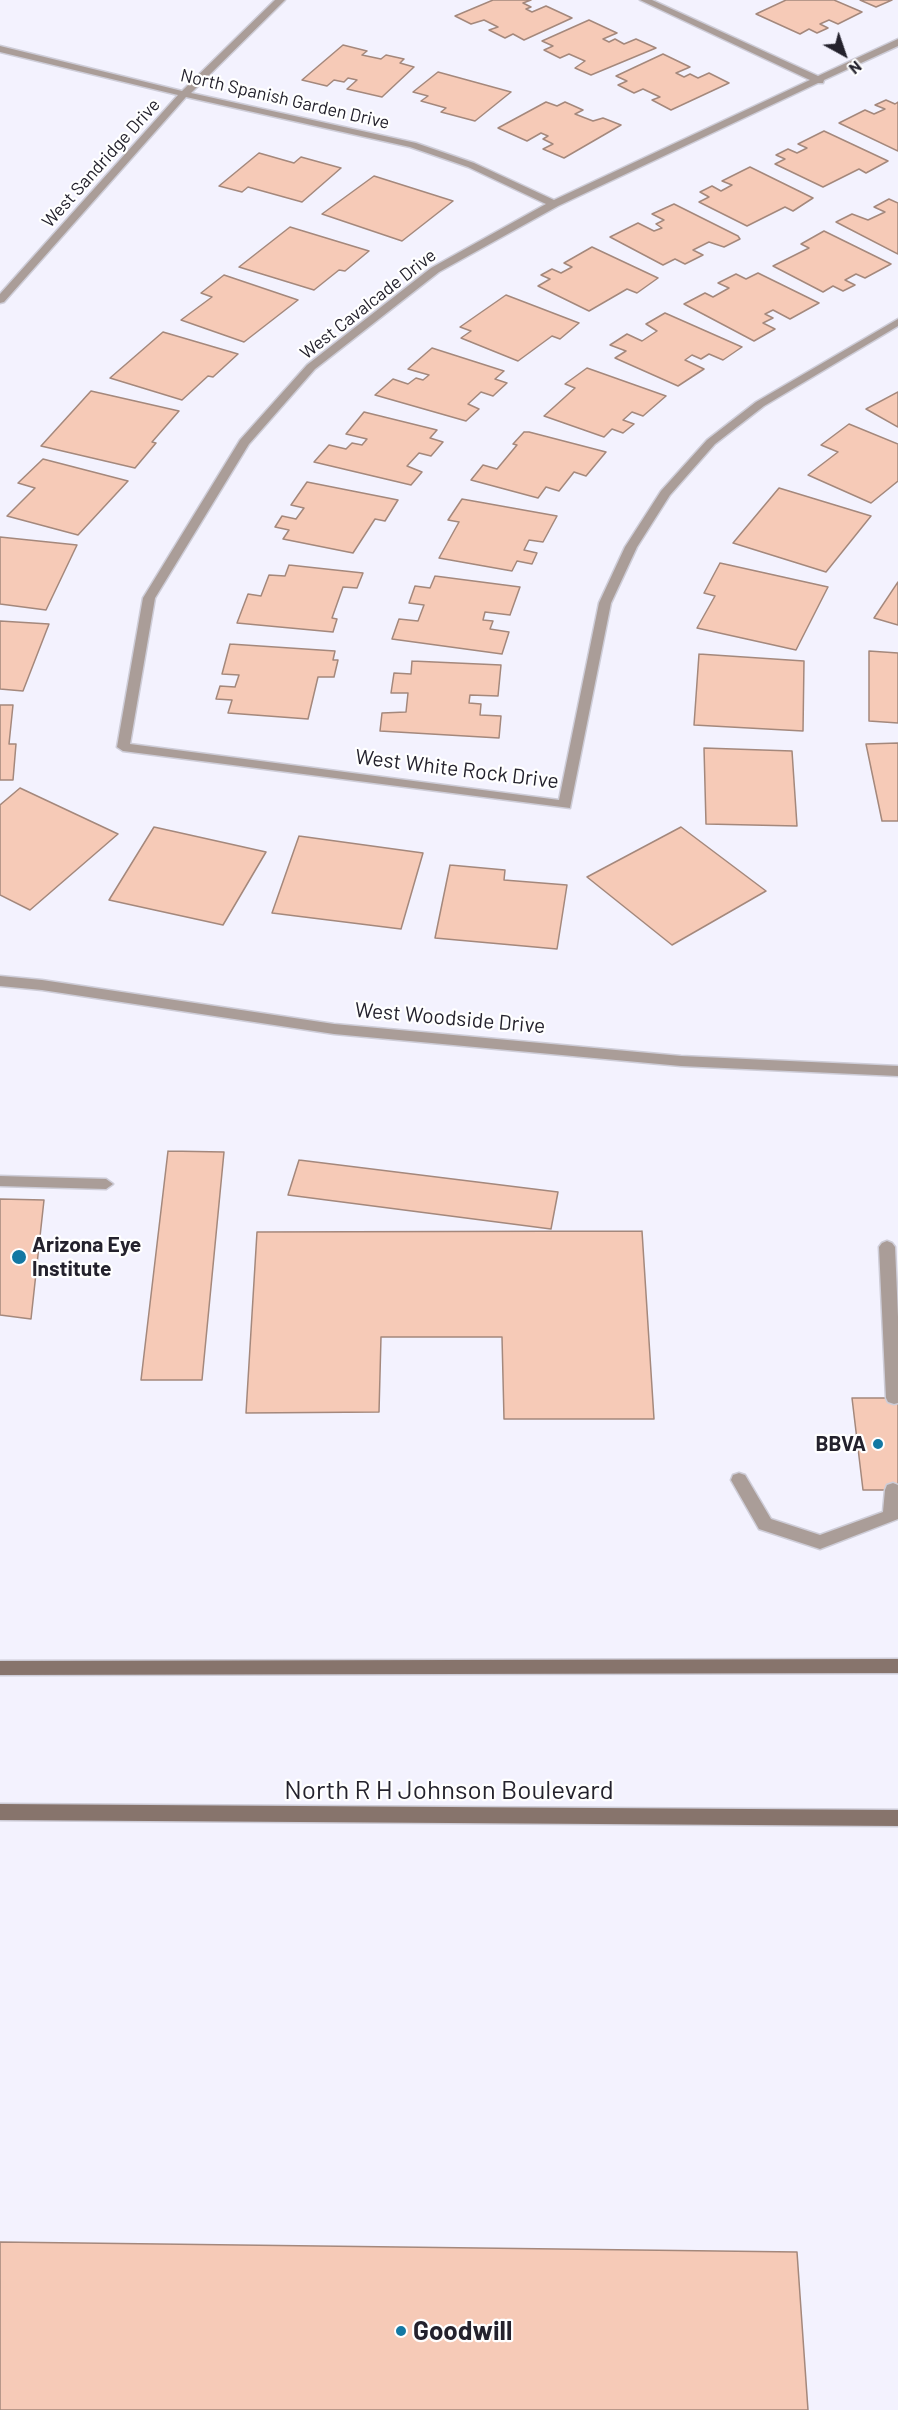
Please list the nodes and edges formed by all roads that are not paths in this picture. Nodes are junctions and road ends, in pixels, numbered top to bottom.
1 (280, 0) edge
2 (645, 0) edge
3 (898, 42) edge
4 (0, 49) edge
5 (819, 81) junction
6 (185, 93) junction
7 (554, 204) junction
8 (0, 300) edge
9 (898, 322) edge
10 (123, 747) joint
11 (0, 981) edge
12 (898, 1071) edge
13 (0, 1180) edge
14 (106, 1184) dead end
15 (887, 1246) dead end
16 (894, 1398) dead end
17 (739, 1480) dead end
18 (893, 1490) dead end
19 (898, 1666) edge
20 (0, 1668) edge
21 (0, 1812) edge
22 (898, 1818) edge

1 - 6 street, West Sandridge Drive
2 - 5 street
3 - 5 street, West Cavalcade Drive
4 - 6 street, North Spanish Garden Drive
5 - 7 street, West Cavalcade Drive
6 - 7 street, North Spanish Garden Drive
6 - 8 street, West Sandridge Drive
7 - 10 street, West Cavalcade Drive
9 - 10 street, West White Rock Drive
11 - 12 street, West Woodside Drive
13 - 14 street
15 - 16 street
17 - 18 street
19 - 20 main road
21 - 22 main road, North R H Johnson Boulevard

